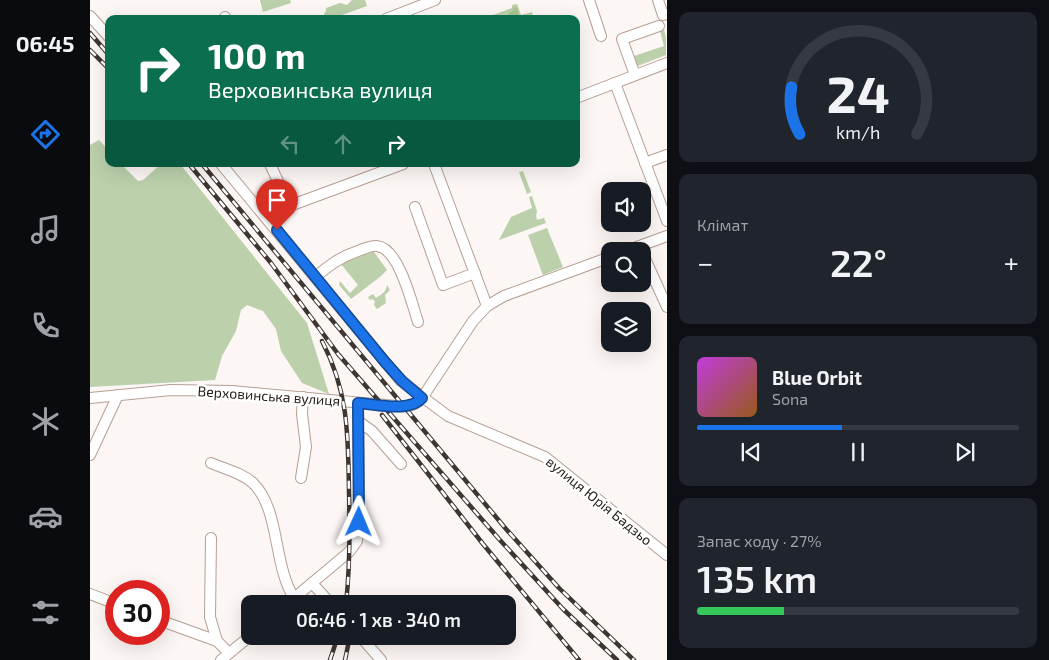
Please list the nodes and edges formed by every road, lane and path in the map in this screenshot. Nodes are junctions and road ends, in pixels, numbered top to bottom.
1 (435, 0) edge
2 (589, 0) edge
3 (658, 0) edge
4 (666, 14) edge
5 (396, 15) edge
6 (90, 16) edge
7 (659, 26) dead end
8 (105, 33) edge
9 (601, 36) dead end
10 (666, 63) edge
11 (635, 75) junction
12 (615, 83) junction
13 (580, 96) edge
14 (666, 155) edge
15 (645, 163) junction
16 (224, 167) edge
17 (271, 167) edge
18 (395, 167) edge
19 (435, 167) edge
20 (289, 205) junction
21 (415, 207) dead end
22 (265, 215) junction
23 (666, 221) edge
24 (666, 236) edge
25 (651, 244) edge
26 (601, 260) edge
27 (474, 272) junction
28 (651, 273) edge
29 (315, 277) junction
30 (487, 306) junction
31 (666, 307) edge
32 (418, 322) dead end
33 (118, 395) junction
34 (303, 397) junction
35 (90, 398) edge
36 (422, 398) junction
37 (358, 403) junction
38 (358, 422) junction
39 (90, 455) edge
40 (211, 463) dead end
41 (401, 464) dead end
42 (301, 478) dead end
43 (211, 538) dead end
44 (666, 555) edge
45 (312, 583) junction
46 (90, 594) edge
47 (289, 595) edge
48 (298, 595) edge
49 (323, 595) edge
50 (105, 600) edge
51 (170, 624) edge
52 (217, 641) junction
53 (241, 644) edge
54 (368, 645) edge
55 (225, 657) edge
56 (381, 660) edge

1 - 5 street
2 - 9 street
3 - 4 street
6 - 8 street
7 - 11 street
10 - 11 street
11 - 12 street
12 - 13 street
12 - 15 street
14 - 15 street
15 - 23 street
16 - 22 street, вулиця Юрія Бадзьо
17 - 20 street
18 - 20 street
19 - 27 street
20 - 22 street
21 - 27 street
22 - 29 street, вулиця Юрія Бадзьо
24 - 25 street
26 - 30 street
27 - 30 street
28 - 31 street
29 - 32 street
29 - 36 street, вулиця Юрія Бадзьо
30 - 36 street
33 - 34 street, Верховинська вулиця
33 - 35 street, Верховинська вулиця
33 - 39 street
34 - 37 street, Верховинська вулиця
34 - 42 street
36 - 37 street, Верховинська вулиця
36 - 44 street, вулиця Юрія Бадзьо
37 - 38 street
38 - 41 street
38 - 45 street
40 - 47 street
43 - 52 street
45 - 48 street
45 - 49 street
46 - 50 street
51 - 52 street
52 - 55 street
53 - 55 street
54 - 56 street

